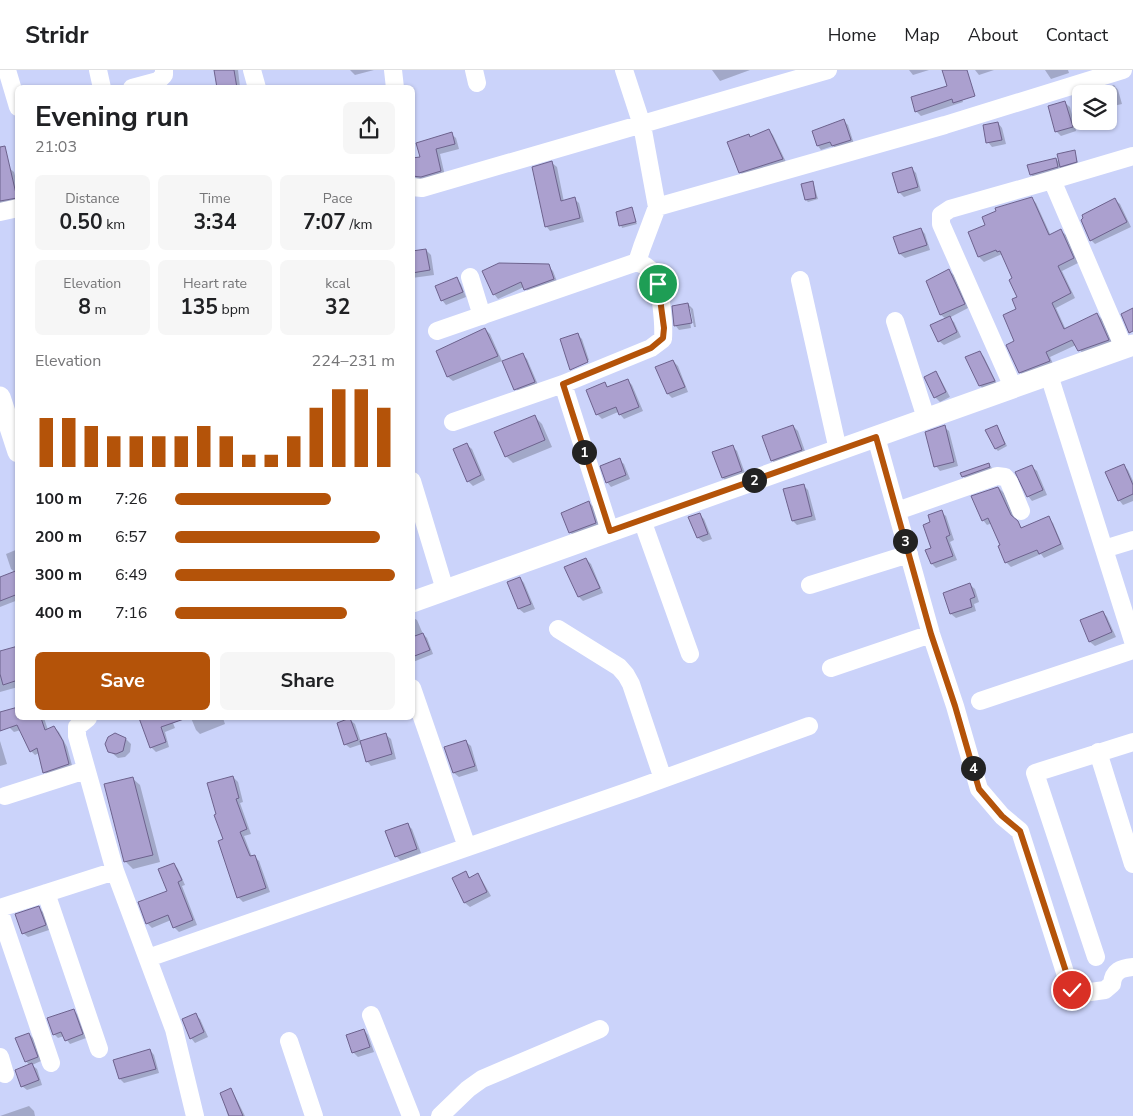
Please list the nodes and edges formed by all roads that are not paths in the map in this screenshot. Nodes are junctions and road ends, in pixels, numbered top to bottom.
1 (6, 70) edge
2 (98, 70) edge
3 (164, 70) edge
4 (252, 70) edge
5 (393, 70) edge
6 (624, 70) edge
7 (828, 70) edge
8 (1123, 70) edge
9 (1102, 73) edge
10 (101, 85) edge
11 (143, 85) edge
12 (256, 85) edge
13 (394, 85) edge
14 (15, 98) edge
15 (642, 125) junction
16 (1133, 156) edge
17 (1052, 180) junction
18 (415, 187) edge
19 (658, 207) junction
20 (15, 209) edge
21 (0, 212) edge
22 (637, 262) junction
23 (470, 278) dead end
24 (800, 280) dead end
25 (482, 316) junction
26 (895, 321) dead end
27 (437, 331) dead end
28 (1128, 346) edge
29 (1049, 374) junction
30 (563, 384) junction
31 (1013, 387) junction
32 (0, 397) edge
33 (926, 418) junction
34 (453, 422) dead end
35 (876, 437) junction
36 (15, 443) edge
37 (838, 450) junction
38 (415, 492) edge
39 (897, 511) junction
40 (1021, 511) dead end
41 (642, 520) junction
42 (610, 531) junction
43 (1133, 540) edge
44 (1104, 549) junction
45 (909, 554) junction
46 (810, 584) dead end
47 (445, 590) junction
48 (415, 601) edge
49 (558, 630) dead end
50 (931, 634) junction
51 (1133, 641) edge
52 (1133, 650) edge
53 (690, 654) dead end
54 (831, 668) dead end
55 (415, 697) edge
56 (980, 701) dead end
57 (86, 720) edge
58 (809, 726) dead end
59 (1133, 742) edge
60 (1098, 752) junction
61 (86, 770) junction
62 (663, 779) junction
63 (5, 796) dead end
64 (467, 847) junction
65 (1133, 864) edge
66 (115, 871) junction
67 (46, 893) junction
68 (0, 908) edge
69 (0, 913) edge
70 (1096, 957) dead end
71 (148, 958) junction
72 (1133, 967) edge
73 (371, 1015) dead end
74 (600, 1029) dead end
75 (288, 1041) dead end
76 (99, 1049) dead end
77 (50, 1063) dead end
78 (195, 1116) edge
79 (314, 1116) edge
80 (411, 1116) edge
81 (440, 1116) edge

1 - 14 street
2 - 10 street
3 - 11 street
4 - 12 street
5 - 13 street
6 - 15 street
7 - 15 street
8 - 9 street
9 - 19 street
15 - 18 street
15 - 19 street
16 - 17 street
17 - 28 street
17 - 31 street
19 - 22 street
20 - 21 street
22 - 25 street
22 - 30 street
23 - 25 street
24 - 37 street
25 - 27 street
26 - 33 street
28 - 29 street
29 - 31 street
29 - 44 street
30 - 34 street
30 - 42 street
31 - 33 street
32 - 36 street
33 - 35 street
35 - 37 street
35 - 39 street
37 - 41 street
38 - 47 street
39 - 40 street
39 - 45 street
41 - 42 street
41 - 53 street
42 - 47 street
43 - 44 street
44 - 51 street
45 - 46 street
45 - 50 street
47 - 48 street
49 - 62 street
50 - 54 street
50 - 72 street
52 - 56 street
55 - 64 street
57 - 61 street
58 - 62 street
59 - 60 street
60 - 65 street
60 - 70 street
61 - 63 street
61 - 66 street
62 - 64 street
64 - 71 street
66 - 67 street
66 - 71 street
67 - 68 street
67 - 76 street
69 - 77 street
71 - 78 street
73 - 80 street
74 - 81 street
75 - 79 street

